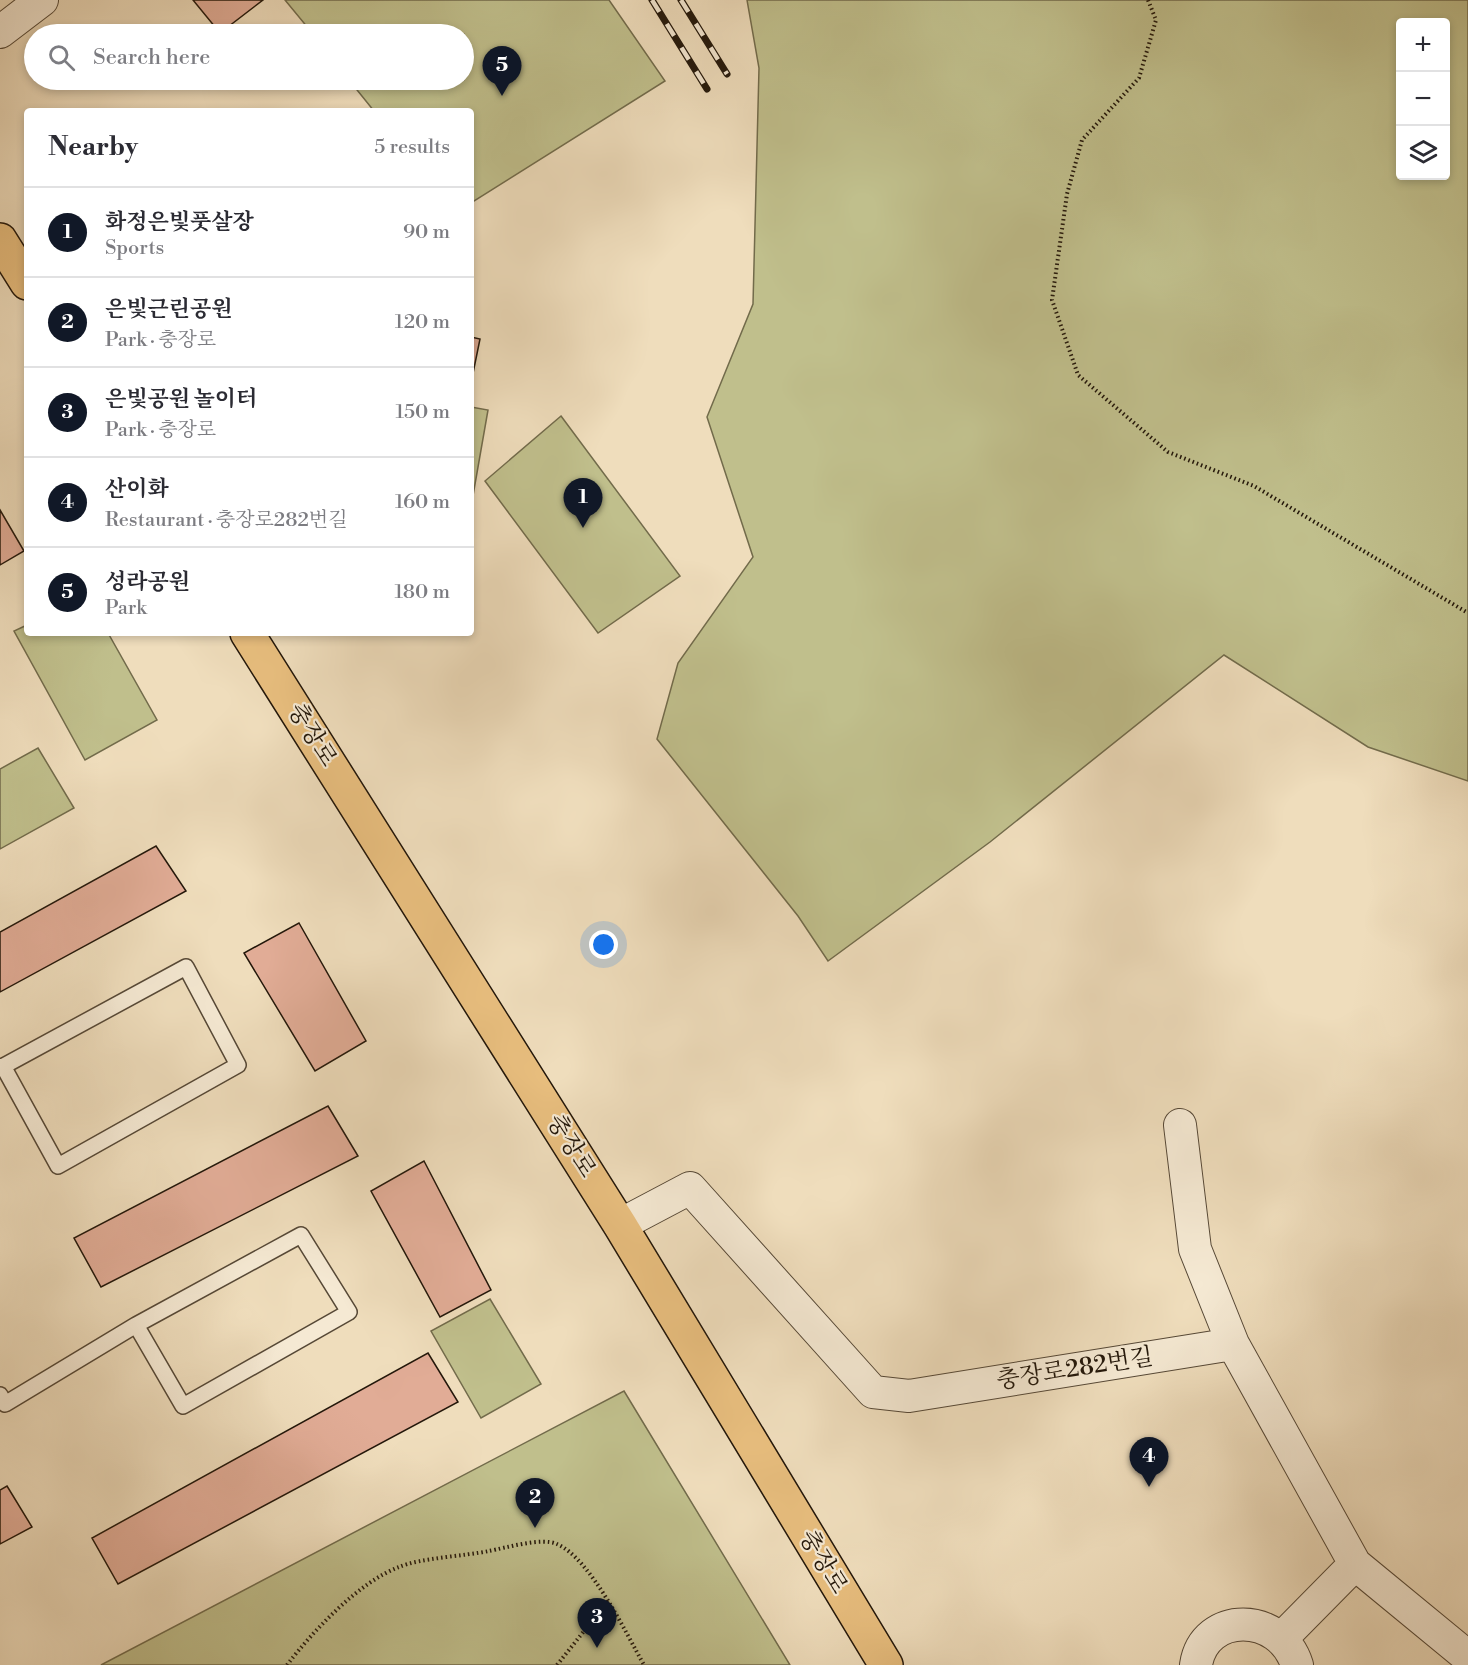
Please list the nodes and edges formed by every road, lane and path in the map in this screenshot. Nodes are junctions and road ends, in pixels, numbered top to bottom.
1 (42, 0) edge
2 (1148, 0) edge
3 (0, 32) edge
4 (0, 240) edge
5 (24, 278) edge
6 (1468, 613) edge
7 (249, 636) edge
8 (2, 1067) edge
9 (1180, 1125) dead end
10 (620, 1225) junction
11 (136, 1325) junction
12 (1233, 1344) junction
13 (0, 1395) edge
14 (1355, 1564) junction
15 (608, 1601) junction
16 (1282, 1638) junction
17 (1468, 1657) edge
18 (287, 1665) edge
19 (557, 1665) edge
20 (644, 1665) edge
21 (886, 1665) edge
22 (1196, 1665) edge
23 (1297, 1665) edge

1 - 3 street
2 - 6 path
4 - 5 main road
7 - 10 main road, 충장로
8 - 8 lane
9 - 12 street
10 - 12 street, 충장로282번길
10 - 21 main road, 충장로
11 - 11 lane
11 - 13 lane
12 - 14 street
14 - 16 street
14 - 17 street
15 - 18 path
15 - 19 path
15 - 20 path
16 - 22 street
16 - 23 street

